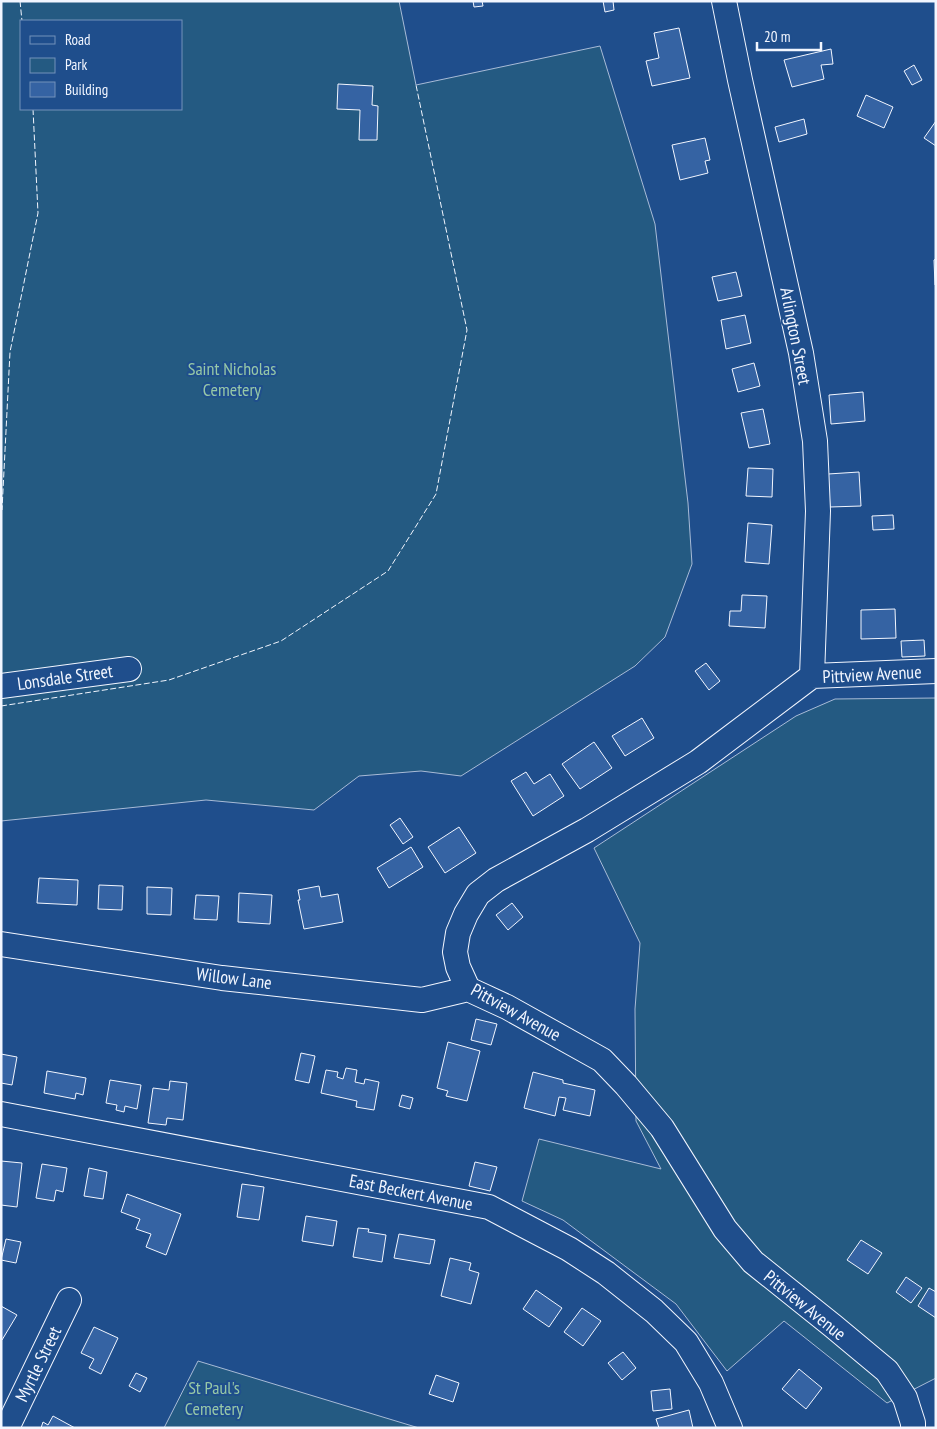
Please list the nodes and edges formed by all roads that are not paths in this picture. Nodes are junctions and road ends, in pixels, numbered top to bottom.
1 (724, 1) edge
2 (128, 669) dead end
3 (936, 671) edge
4 (812, 676) junction
5 (1, 686) edge
6 (1, 944) edge
7 (468, 989) junction
8 (1, 1114) edge
9 (69, 1300) dead end
10 (7, 1428) edge
11 (730, 1428) edge
12 (913, 1428) edge

1 - 4 street, Arlington Street
2 - 5 street, Lonsdale Street
3 - 4 street, Pittview Avenue
4 - 7 street, Pittview Avenue
6 - 7 street, Willow Lane
7 - 12 street, Pittview Avenue
8 - 11 street, East Beckert Avenue
9 - 10 street, Myrtle Street

